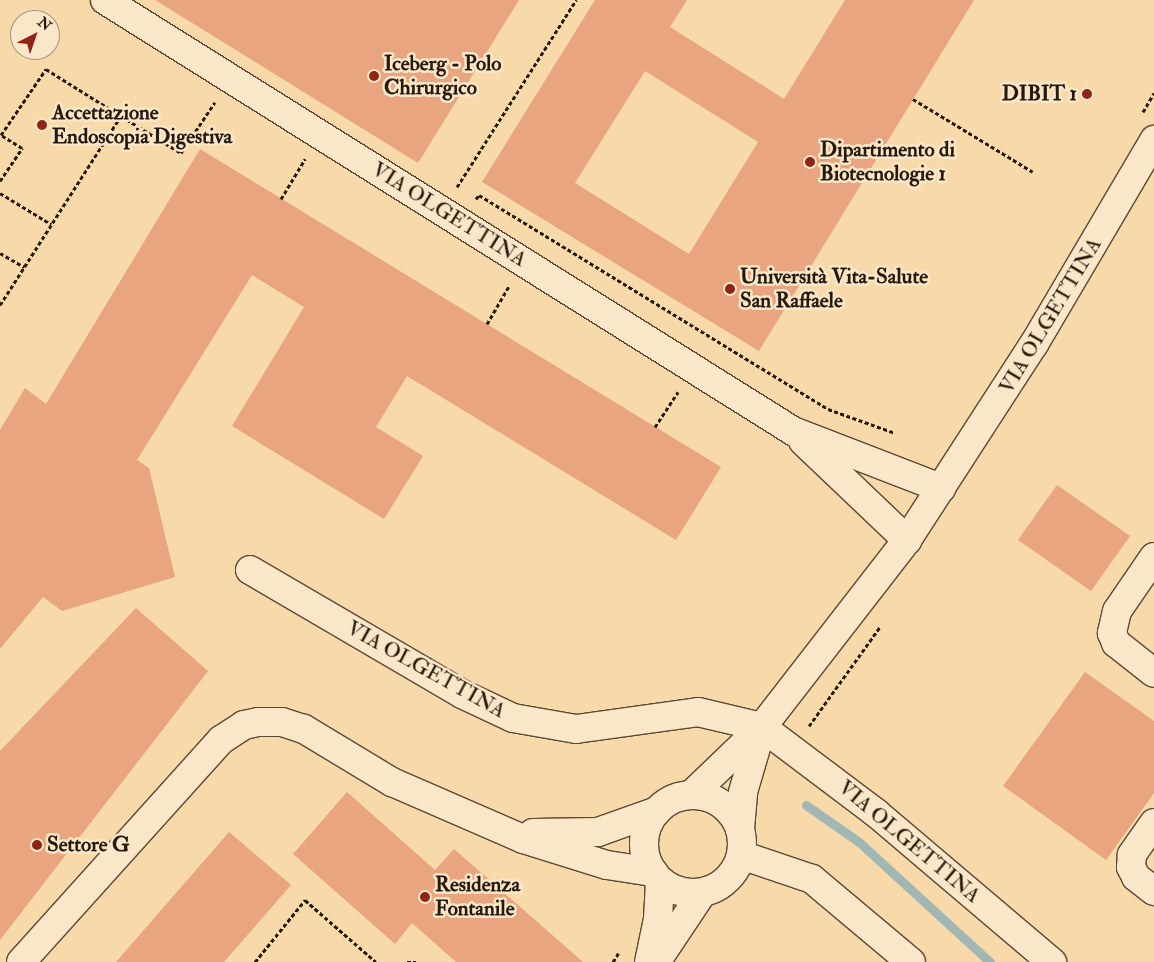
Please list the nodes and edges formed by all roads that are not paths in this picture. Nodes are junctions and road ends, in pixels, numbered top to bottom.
1 (105, 0) edge
2 (1154, 140) edge
3 (793, 431) junction
4 (862, 458) junction
5 (846, 482) junction
6 (941, 488) junction
7 (907, 540) junction
8 (1154, 557) edge
9 (250, 570) dead end
10 (1154, 673) edge
11 (762, 727) junction
12 (692, 795) junction
13 (657, 811) junction
14 (1154, 823) edge
15 (504, 831) junction
16 (740, 842) junction
17 (656, 877) junction
18 (1154, 891) edge
19 (702, 893) junction
20 (21, 962) edge
21 (649, 962) edge
22 (656, 962) edge
23 (910, 962) edge
24 (1052, 962) edge

1 - 3 street, VIA OLGETTINA
2 - 6 street, VIA OLGETTINA
3 - 4 street, VIA OLGETTINA
3 - 5 street, VIA OLGETTINA
4 - 5 street
4 - 6 street, VIA OLGETTINA
5 - 7 street, VIA OLGETTINA
6 - 7 street, VIA OLGETTINA
7 - 11 street, VIA OLGETTINA
8 - 10 street
9 - 11 street, VIA OLGETTINA
11 - 12 street, VIA OLGETTINA
11 - 16 street, VIA OLGETTINA
11 - 24 street, VIA OLGETTINA
12 - 13 street
12 - 16 street
13 - 15 street
13 - 17 street
14 - 18 street
15 - 17 street
15 - 20 street
16 - 19 street
16 - 23 street
17 - 19 street
17 - 21 street
19 - 22 street

